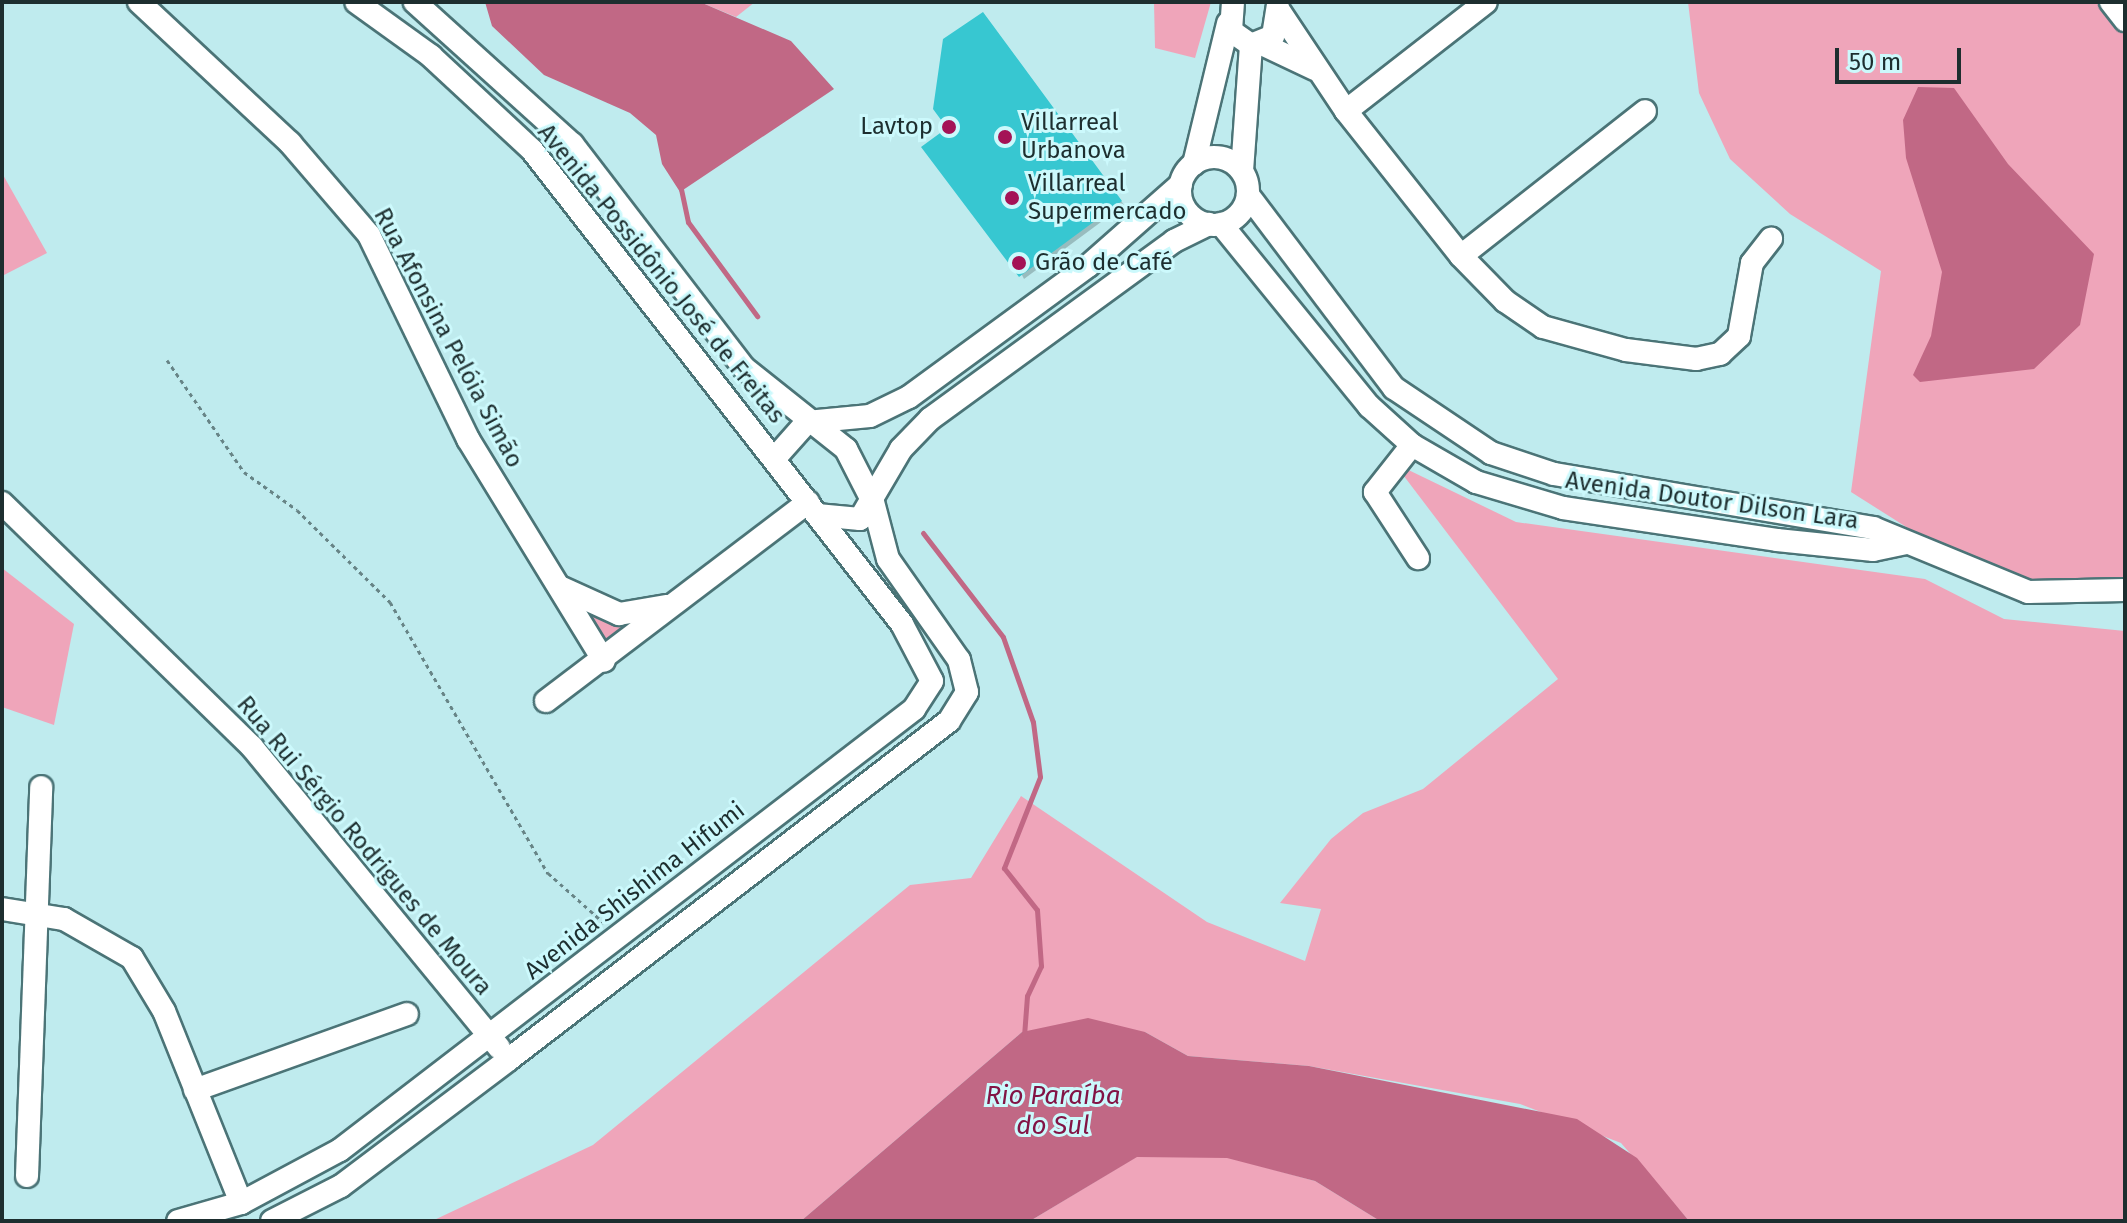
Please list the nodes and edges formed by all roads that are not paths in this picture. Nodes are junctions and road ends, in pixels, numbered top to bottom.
1 (139, 2) edge
2 (356, 2) edge
3 (415, 2) edge
4 (1486, 2) edge
5 (2111, 2) edge
6 (1277, 7) edge
7 (1230, 13) edge
8 (2125, 20) edge
9 (1256, 44) junction
10 (1316, 70) junction
11 (1346, 111) junction
12 (1645, 111) dead end
13 (1194, 164) junction
14 (1242, 171) junction
15 (1181, 184) junction
16 (1248, 195) junction
17 (1215, 224) junction
18 (1771, 239) dead end
19 (1461, 256) junction
20 (807, 415) junction
21 (1412, 445) junction
22 (775, 458) junction
23 (1570, 476) junction
24 (2, 503) edge
25 (874, 507) junction
26 (812, 508) junction
27 (1563, 508) junction
28 (1906, 543) junction
29 (1418, 558) dead end
30 (557, 585) junction
31 (2125, 590) edge
32 (676, 603) junction
33 (604, 661) junction
34 (546, 701) dead end
35 (41, 787) dead end
36 (2, 909) edge
37 (35, 912) junction
38 (407, 1014) dead end
39 (489, 1036) junction
40 (508, 1060) junction
41 (195, 1090) junction
42 (27, 1176) dead end
43 (241, 1203) junction
44 (178, 1221) edge
45 (272, 1221) edge

1 - 30 street, Rua Afonsina Pelóia Simão
2 - 22 street, Avenida Possidônio José de Freitas
3 - 20 street, Avenida Possidônio José de Freitas
4 - 11 street
5 - 8 street
6 - 9 street
6 - 10 street
7 - 9 street
7 - 13 street
9 - 10 street
9 - 14 street
10 - 11 street
11 - 19 street
12 - 19 street
13 - 14 street
13 - 15 street
14 - 16 street
15 - 17 street
15 - 20 street
16 - 17 street
16 - 23 street, Avenida Doutor Dilson Lara
17 - 21 street, Avenida Doutor Dilson Lara
17 - 25 street
18 - 19 street
20 - 22 street
20 - 25 street, Avenida Possidônio José de Freitas
21 - 27 street, Avenida Doutor Dilson Lara
21 - 29 street
22 - 26 street, Avenida Possidônio José de Freitas
23 - 27 street
23 - 28 street, Avenida Doutor Dilson Lara
24 - 39 street, Rua Rui Sérgio Rodrigues de Moura
25 - 26 street
25 - 40 street
26 - 32 street
26 - 39 street, Avenida Shishima Hifumi
27 - 28 street, Avenida Doutor Dilson Lara
28 - 31 street
30 - 32 street
30 - 33 street, Rua Afonsina Pelóia Simão
32 - 33 street
33 - 34 street
35 - 37 street
36 - 37 street
37 - 41 street
37 - 42 street
38 - 41 street
39 - 40 street, Rua Rui Sérgio Rodrigues de Moura
39 - 43 street, Avenida Shishima Hifumi
40 - 45 street
41 - 43 street
43 - 44 street, Avenida Shishima Hifumi

